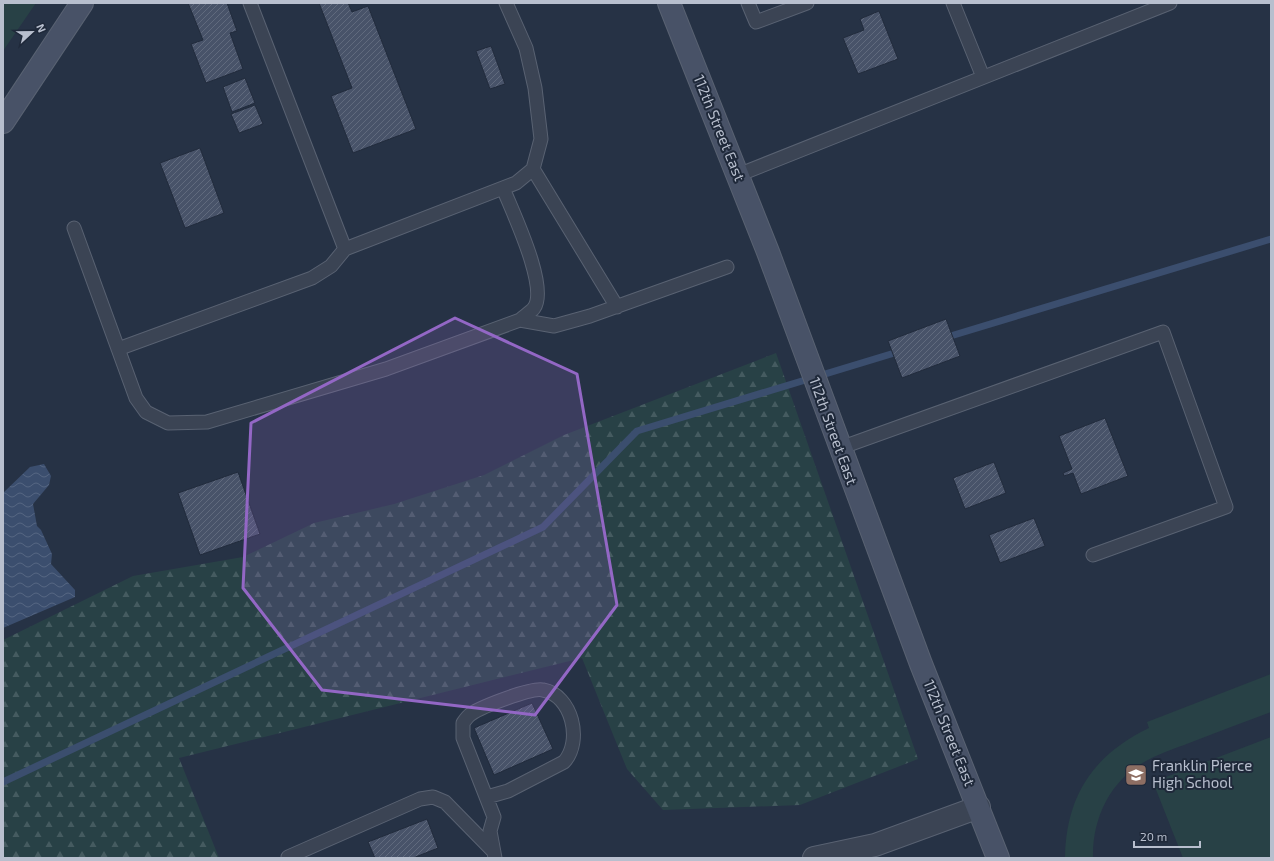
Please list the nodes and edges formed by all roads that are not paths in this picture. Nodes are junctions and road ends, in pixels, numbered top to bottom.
1 (82, 3) edge
2 (250, 3) edge
3 (506, 3) edge
4 (669, 3) edge
5 (748, 3) edge
6 (807, 3) edge
7 (953, 3) edge
8 (1170, 3) edge
9 (983, 77) junction
10 (3, 122) edge
11 (533, 169) junction
12 (738, 175) junction
13 (503, 188) junction
14 (74, 228) dead end
15 (345, 249) junction
16 (727, 267) dead end
17 (617, 307) junction
18 (520, 320) junction
19 (118, 349) junction
20 (840, 448) junction
21 (1093, 555) dead end
22 (487, 797) junction
23 (979, 807) junction
24 (494, 855) edge
25 (288, 857) dead end
26 (814, 858) edge
27 (998, 858) edge

1 - 10 main road
2 - 15 lane
3 - 11 lane
4 - 12 main road, 112th Street East
5 - 6 lane
7 - 9 lane
8 - 9 lane
9 - 12 lane
11 - 13 lane
11 - 17 lane
12 - 20 main road, 112th Street East
13 - 15 lane
13 - 18 lane
14 - 19 lane
15 - 19 lane
16 - 17 lane
17 - 18 lane
18 - 19 lane
20 - 21 lane
20 - 23 main road, 112th Street East
22 - 22 lane
22 - 24 lane
23 - 26 street
23 - 27 main road, 112th Street East
24 - 25 lane

